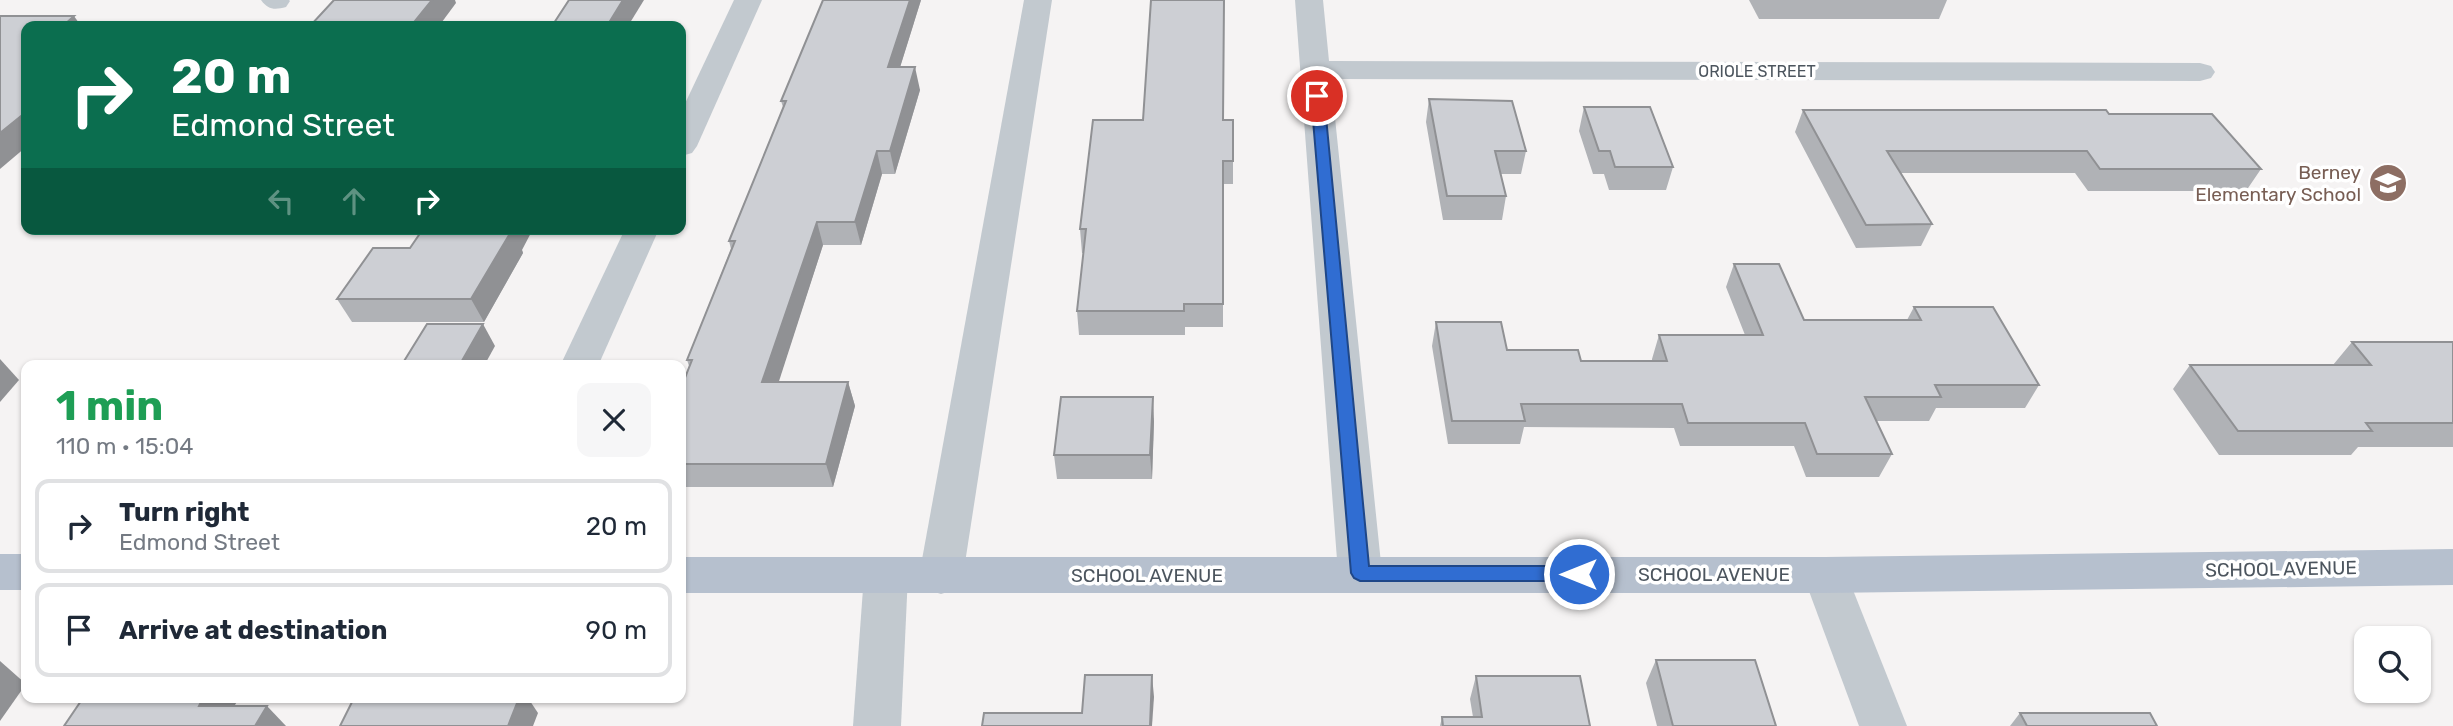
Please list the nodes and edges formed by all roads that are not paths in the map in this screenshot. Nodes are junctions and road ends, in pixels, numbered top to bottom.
1 (748, 0) edge
2 (1038, 0) edge
3 (1309, 0) edge
4 (1315, 70) junction
5 (2200, 72) dead end
6 (686, 135) edge
7 (639, 235) edge
8 (582, 360) edge
9 (2453, 567) edge
10 (0, 572) edge
11 (21, 572) edge
12 (1360, 573) junction
13 (686, 575) edge
14 (886, 575) junction
15 (1825, 575) junction
16 (941, 576) junction
17 (877, 726) edge
18 (1883, 726) edge

1 - 6 street
2 - 16 street
3 - 4 street
4 - 5 street, ORIOLE STREET
4 - 12 street
7 - 8 street
9 - 15 main road, SCHOOL AVENUE
10 - 11 main road
12 - 15 main road, SCHOOL AVENUE
12 - 16 main road, SCHOOL AVENUE
13 - 14 main road, SCHOOL AVENUE
14 - 16 main road, SCHOOL AVENUE
14 - 17 street
15 - 18 street

